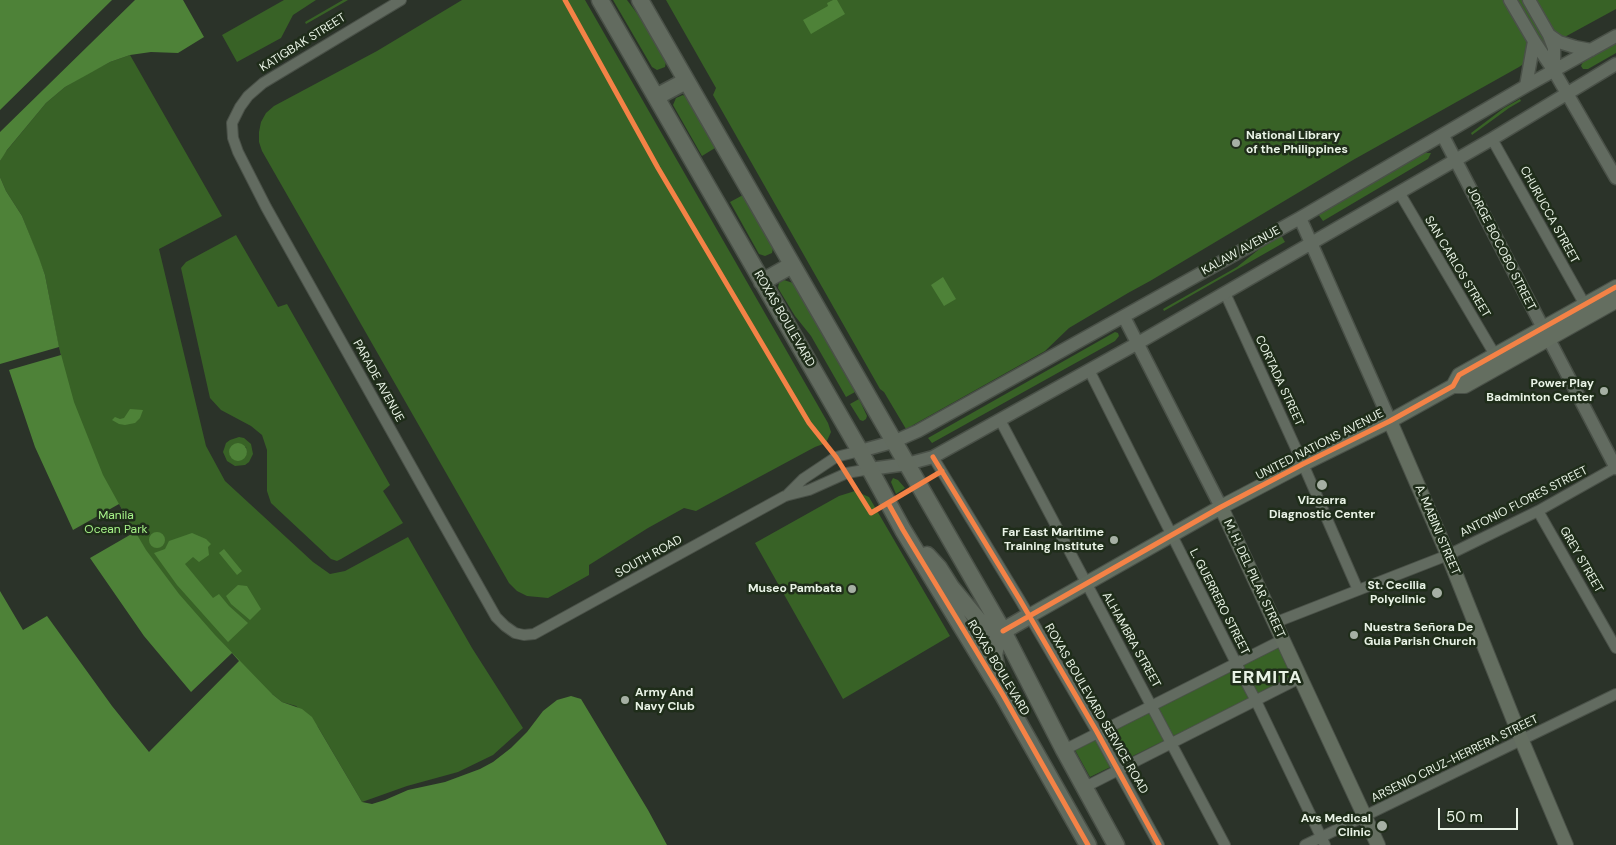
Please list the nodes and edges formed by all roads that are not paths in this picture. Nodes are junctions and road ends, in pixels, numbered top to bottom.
1 (401, 0) edge
2 (600, 0) edge
3 (640, 0) edge
4 (1510, 0) edge
5 (1529, 0) edge
6 (1549, 35) junction
7 (1616, 36) edge
8 (1534, 42) junction
9 (1591, 50) junction
10 (1616, 64) edge
11 (1554, 71) junction
12 (686, 81) junction
13 (1526, 86) junction
14 (1566, 93) junction
15 (656, 97) junction
16 (232, 122) joint
17 (1443, 136) junction
18 (1492, 138) junction
19 (1455, 160) junction
20 (1616, 178) edge
21 (1399, 192) junction
22 (1300, 218) junction
23 (1311, 242) junction
24 (792, 265) junction
25 (762, 282) junction
26 (1616, 287) edge
27 (1225, 293) junction
28 (1616, 301) edge
29 (1585, 305) junction
30 (1124, 317) junction
31 (1545, 333) junction
32 (1138, 343) junction
33 (1495, 355) junction
34 (1089, 370) junction
35 (1453, 386) junction
36 (1000, 420) junction
37 (1390, 421) junction
38 (893, 442) junction
39 (860, 451) junction
40 (933, 457) junction
41 (907, 464) junction
42 (1303, 464) junction
43 (1616, 468) edge
44 (870, 470) junction
45 (785, 496) junction
46 (1221, 508) junction
47 (1538, 511) junction
48 (903, 530) junction
49 (1172, 535) junction
50 (1448, 555) junction
51 (1086, 584) junction
52 (1358, 590) junction
53 (1029, 616) junction
54 (1274, 623) junction
55 (1003, 631) junction
56 (524, 635) joint
57 (1282, 640) junction
58 (1616, 648) edge
59 (1236, 663) junction
60 (1300, 678) junction
61 (1616, 694) edge
62 (1003, 696) junction
63 (1256, 701) junction
64 (1152, 705) junction
65 (1097, 732) junction
66 (1522, 741) junction
67 (1172, 744) junction
68 (1064, 750) junction
69 (1118, 772) junction
70 (1085, 787) junction
71 (1365, 816) junction
72 (1323, 841) edge
73 (1088, 845) edge
74 (1116, 845) edge
75 (1159, 845) edge
76 (1226, 845) edge
77 (1305, 845) edge
78 (1378, 845) edge
79 (1566, 845) edge

1 - 16 street, KATIGBAK STREET
2 - 15 highway, ROXAS BOULEVARD
3 - 12 highway, ROXAS BOULEVARD
4 - 8 street
5 - 6 street
6 - 9 street
6 - 11 street
7 - 9 street, KALAW AVENUE
8 - 11 street
8 - 13 street
9 - 11 street, KALAW AVENUE
10 - 14 street
11 - 13 street, KALAW AVENUE
11 - 14 street
12 - 15 highway
12 - 24 highway, ROXAS BOULEVARD
13 - 17 street, KALAW AVENUE
14 - 18 street
14 - 20 street
15 - 25 highway, ROXAS BOULEVARD
16 - 56 street, PARADE AVENUE
17 - 19 street, JORGE BOCOBO STREET
17 - 22 street, KALAW AVENUE
18 - 19 street
18 - 29 street, CHURUCCA STREET
19 - 21 street
19 - 31 street, JORGE BOCOBO STREET
21 - 23 street
21 - 33 street, SAN CARLOS STREET
22 - 23 street, A. MABINI STREET
22 - 30 street, KALAW AVENUE
23 - 27 street
23 - 37 street, A. MABINI STREET
24 - 25 highway
24 - 38 highway, ROXAS BOULEVARD
25 - 39 highway, ROXAS BOULEVARD
26 - 29 main road, UNITED NATIONS AVENUE
27 - 32 street
27 - 42 street, CORTADA STREET
28 - 31 main road, UNITED NATIONS AVENUE
29 - 31 main road, UNITED NATIONS AVENUE
30 - 32 street, M. H. DEL PILAR STREET
30 - 38 street, KALAW AVENUE
31 - 33 main road, UNITED NATIONS AVENUE
31 - 35 main road, UNITED NATIONS AVENUE
31 - 43 street, JORGE BOCOBO STREET
32 - 34 street
32 - 46 street, M. H. DEL PILAR STREET
33 - 35 main road, UNITED NATIONS AVENUE
34 - 36 street
34 - 49 street, L. GUERRERO STREET
35 - 37 main road, UNITED NATIONS AVENUE
36 - 40 street
36 - 51 street, ALHAMBRA STREET
37 - 42 main road, UNITED NATIONS AVENUE
37 - 50 main road, A. MABINI STREET
38 - 39 street, KALAW AVENUE
38 - 41 highway, ROXAS BOULEVARD
39 - 44 highway, ROXAS BOULEVARD
39 - 45 street, SOUTH ROAD
40 - 41 street
40 - 53 street, ROXAS BOULEVARD SERVICE ROAD
41 - 44 street
41 - 55 highway, ROXAS BOULEVARD
42 - 46 main road, UNITED NATIONS AVENUE
42 - 52 street, CORTADA STREET
43 - 47 street, ANTONIO FLORES STREET
44 - 45 street, SOUTH ROAD
44 - 48 highway, ROXAS BOULEVARD
45 - 56 street, SOUTH ROAD
46 - 49 main road, UNITED NATIONS AVENUE
46 - 54 main road, M. H. DEL PILAR STREET
47 - 50 street, ANTONIO FLORES STREET
47 - 58 street, GREY STREET
48 - 55 highway
48 - 62 highway, ROXAS BOULEVARD
49 - 51 main road, UNITED NATIONS AVENUE
49 - 59 street, L. GUERRERO STREET
50 - 52 street, ANTONIO FLORES STREET
50 - 66 main road, A. MABINI STREET
51 - 53 main road, UNITED NATIONS AVENUE
51 - 64 street, ALHAMBRA STREET
52 - 54 street, ANTONIO FLORES STREET
53 - 55 highway
53 - 65 street, ROXAS BOULEVARD SERVICE ROAD
54 - 57 main road, M. H. DEL PILAR STREET
55 - 62 highway
55 - 68 highway, ROXAS BOULEVARD
57 - 59 street
57 - 60 main road, M. H. DEL PILAR STREET
59 - 63 street, L. GUERRERO STREET
59 - 64 street
60 - 63 street
60 - 71 main road, M. H. DEL PILAR STREET
61 - 66 street, ARSENIO CRUZ-HERRERA STREET
62 - 73 highway, ROXAS BOULEVARD
63 - 67 street
63 - 72 street, L. GUERRERO STREET
64 - 65 street
64 - 67 street, ALHAMBRA STREET
65 - 68 street
65 - 69 street, ROXAS BOULEVARD SERVICE ROAD
66 - 71 street, ARSENIO CRUZ-HERRERA STREET
66 - 79 main road, A. MABINI STREET
67 - 69 street
67 - 76 street, ALHAMBRA STREET
68 - 70 highway, ROXAS BOULEVARD
69 - 70 street
69 - 75 street, ROXAS BOULEVARD SERVICE ROAD
70 - 74 highway, ROXAS BOULEVARD
71 - 72 street, ARSENIO CRUZ-HERRERA STREET
71 - 78 main road, M. H. DEL PILAR STREET
72 - 77 street, ARSENIO CRUZ-HERRERA STREET

